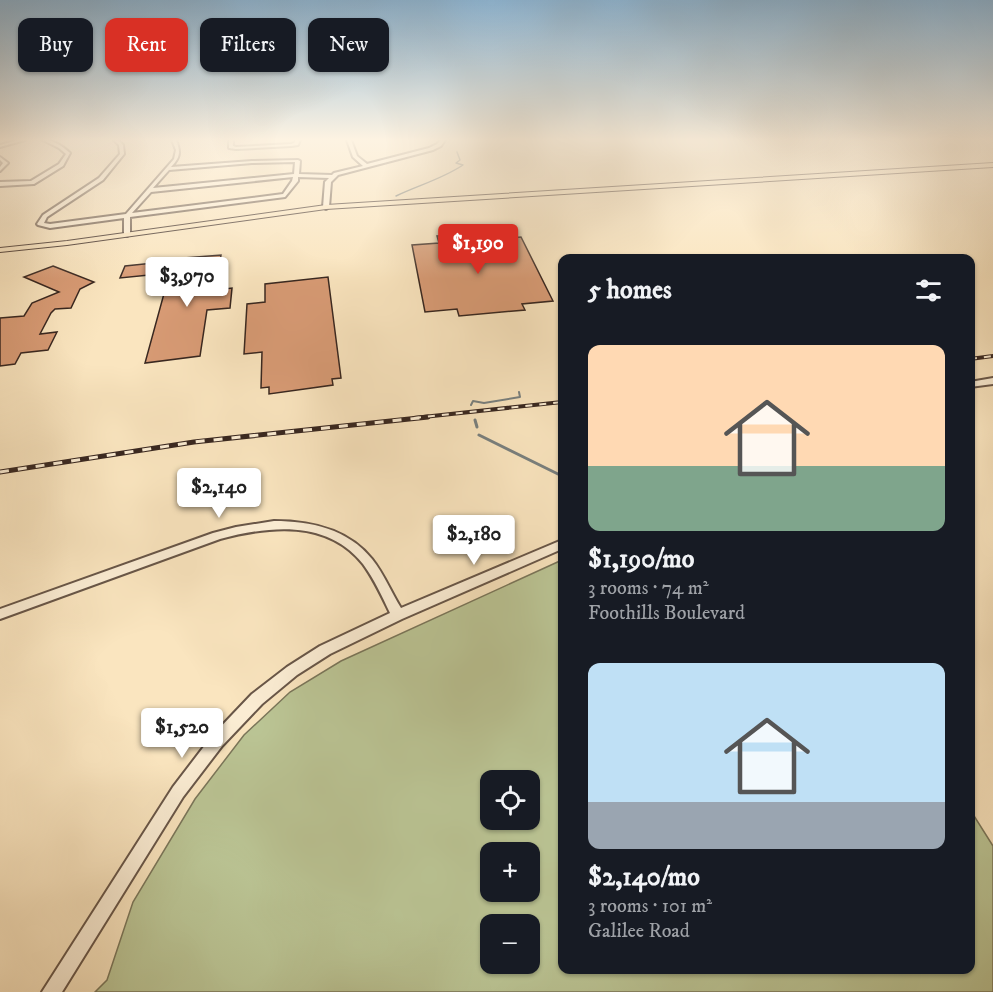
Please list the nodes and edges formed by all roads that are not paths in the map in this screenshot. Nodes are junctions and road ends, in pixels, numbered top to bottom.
1 (86, 186) edge
2 (154, 186) edge
3 (188, 186) edge
4 (290, 186) edge
5 (328, 186) edge
6 (655, 186) edge
7 (150, 190) junction
8 (326, 207) junction
9 (128, 215) junction
10 (127, 234) junction
11 (0, 251) edge
12 (993, 381) edge
13 (975, 384) edge
14 (558, 546) edge
15 (0, 614) edge
16 (398, 615) junction
17 (51, 992) edge

1 - 9 street
2 - 7 street
3 - 7 street
4 - 9 street
5 - 8 street
6 - 8 main road
7 - 9 street
8 - 10 main road
9 - 10 street
10 - 11 main road
12 - 13 street
14 - 16 street
15 - 16 street
16 - 17 street

